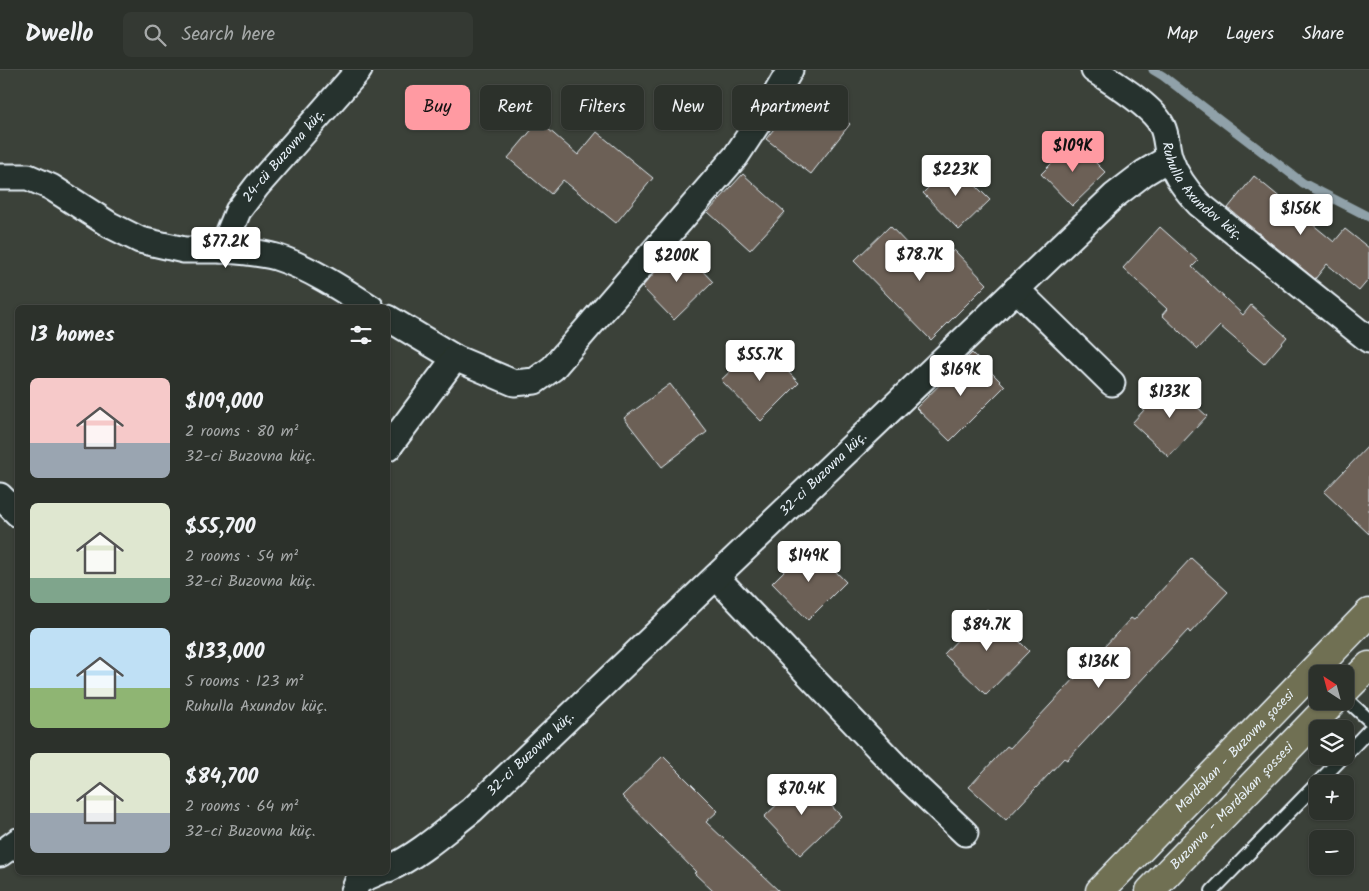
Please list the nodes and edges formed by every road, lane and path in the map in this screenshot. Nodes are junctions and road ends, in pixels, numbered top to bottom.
1 (359, 70) edge
2 (790, 70) edge
3 (1094, 70) edge
4 (1169, 158) junction
5 (0, 175) edge
6 (222, 250) junction
7 (1016, 289) junction
8 (366, 305) edge
9 (390, 319) edge
10 (1369, 340) edge
11 (454, 358) junction
12 (1112, 382) dead end
13 (390, 445) edge
14 (716, 577) junction
15 (1369, 613) edge
16 (1369, 666) edge
17 (1354, 681) edge
18 (1354, 706) edge
19 (1325, 710) edge
20 (1369, 720) edge
21 (1369, 730) edge
22 (1354, 746) edge
23 (1335, 765) edge
24 (965, 833) dead end
25 (15, 843) edge
26 (0, 854) edge
27 (390, 868) edge
28 (1100, 891) edge
29 (1150, 891) edge
30 (1212, 891) edge

1 - 6 street, 24-cü Buzovna küç.
2 - 11 street
3 - 4 street, Ruhulla Axundov küç.
4 - 7 street, 32-ci Buzovna küç.
4 - 10 street, Ruhulla Axundov küç.
5 - 6 street
6 - 8 street
7 - 12 street
7 - 14 street, 32-ci Buzovna küç.
9 - 11 street
11 - 13 street
14 - 24 street
14 - 27 street, 32-ci Buzovna küç.
15 - 28 main road, Mərdəkan - Buzovna şosesi
16 - 17 main road
18 - 20 lane
19 - 29 main road, Buzonva - Mərdəkan şossesi
21 - 22 lane
23 - 30 lane
25 - 26 street

